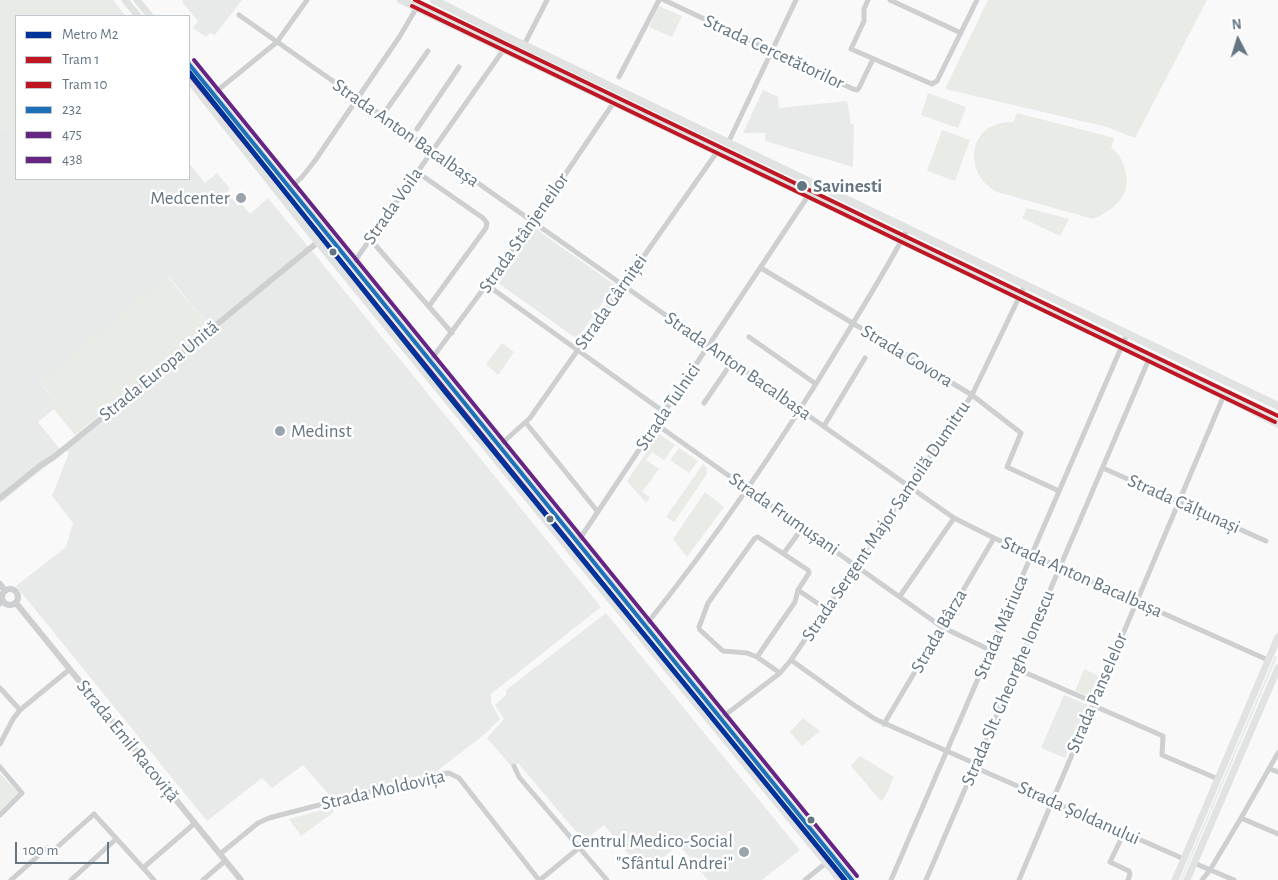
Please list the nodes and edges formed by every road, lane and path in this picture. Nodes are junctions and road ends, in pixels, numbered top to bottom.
1 (125, 0) edge
2 (137, 0) edge
3 (307, 0) edge
4 (401, 0) edge
5 (434, 0) edge
6 (547, 0) edge
7 (659, 0) edge
8 (664, 0) edge
9 (796, 0) edge
10 (868, 0) edge
11 (890, 0) edge
12 (977, 0) edge
13 (417, 7) junction
14 (137, 15) edge
15 (149, 15) edge
16 (239, 15) dead end
17 (961, 33) junction
18 (277, 42) junction
19 (524, 45) junction
20 (504, 49) junction
21 (428, 51) dead end
22 (772, 51) junction
23 (873, 59) junction
24 (190, 65) edge
25 (459, 67) dead end
26 (619, 77) dead end
27 (190, 81) edge
28 (213, 94) junction
29 (358, 99) junction
30 (614, 102) junction
31 (382, 116) junction
32 (417, 129) dead end
33 (252, 142) junction
34 (728, 143) junction
35 (243, 149) junction
36 (432, 151) junction
37 (717, 152) junction
38 (417, 172) junction
39 (290, 189) junction
40 (808, 196) junction
41 (533, 222) junction
42 (908, 228) junction
43 (370, 239) junction
44 (901, 240) junction
45 (318, 242) junction
46 (352, 265) junction
47 (761, 268) junction
48 (622, 284) junction
49 (487, 285) junction
50 (1024, 285) junction
51 (1019, 297) junction
52 (429, 306) junction
53 (853, 323) junction
54 (452, 334) junction
55 (1127, 334) junction
56 (749, 337) dead end
57 (709, 345) junction
58 (1122, 346) junction
59 (577, 350) junction
60 (865, 358) dead end
61 (1149, 359) junction
62 (430, 361) junction
63 (732, 362) junction
64 (448, 384) junction
65 (816, 384) junction
66 (440, 391) junction
67 (972, 395) junction
68 (1224, 395) junction
69 (704, 403) dead end
70 (1278, 406) edge
71 (800, 410) junction
72 (664, 412) junction
73 (526, 423) junction
74 (656, 424) junction
75 (1278, 424) edge
76 (824, 426) junction
77 (499, 446) junction
78 (1102, 468) junction
79 (520, 472) junction
80 (512, 479) junction
81 (910, 486) junction
82 (748, 488) junction
83 (1059, 492) junction
84 (0, 498) edge
85 (1178, 502) junction
86 (598, 512) junction
87 (954, 518) junction
88 (802, 528) junction
89 (994, 538) junction
90 (1266, 541) dead end
91 (577, 543) junction
92 (784, 553) junction
93 (1032, 554) junction
94 (856, 565) junction
95 (1060, 566) junction
96 (0, 584) edge
97 (798, 590) junction
98 (5, 591) junction
99 (900, 596) junction
100 (1137, 601) junction
101 (2, 603) edge
102 (16, 603) junction
103 (826, 609) junction
104 (646, 626) junction
105 (942, 627) junction
106 (1278, 637) edge
107 (990, 650) junction
108 (757, 656) junction
109 (792, 660) junction
110 (1268, 660) junction
111 (679, 667) junction
112 (1278, 668) edge
113 (70, 669) junction
114 (1017, 669) junction
115 (780, 673) junction
116 (671, 674) junction
117 (0, 688) edge
118 (1093, 704) junction
119 (20, 710) junction
120 (720, 719) junction
121 (884, 724) junction
122 (0, 744) edge
123 (947, 752) junction
124 (1278, 753) edge
125 (514, 766) dead end
126 (975, 766) junction
127 (0, 767) edge
128 (1270, 769) junction
129 (1278, 772) edge
130 (1218, 779) junction
131 (1052, 801) junction
132 (0, 815) edge
133 (1241, 818) junction
134 (195, 824) junction
135 (1126, 833) junction
136 (1278, 834) edge
137 (116, 839) junction
138 (580, 847) junction
139 (220, 854) junction
140 (1184, 859) junction
141 (225, 861) junction
142 (826, 863) junction
143 (1194, 863) junction
144 (143, 868) junction
145 (1210, 870) junction
146 (537, 879) edge
147 (11, 880) edge
148 (71, 880) edge
149 (154, 880) edge
150 (203, 880) edge
151 (241, 880) edge
152 (607, 880) edge
153 (805, 880) edge
154 (840, 880) edge
155 (852, 880) edge
156 (891, 880) edge
157 (926, 880) edge
158 (1019, 880) edge
159 (1128, 880) edge
160 (1175, 880) edge
161 (1187, 880) edge
162 (1202, 880) edge
163 (1234, 880) edge

1 - 14 main road
2 - 15 main road
3 - 18 street
4 - 13 main road
5 - 19 main road
6 - 19 street
7 - 26 street
8 - 22 street, Strada Cercetătorilor
9 - 22 street
10 - 23 street
11 - 17 street
12 - 17 street
13 - 20 main road
13 - 29 street
16 - 18 street, Strada Anton Bacalbașa
17 - 23 street
18 - 28 street
18 - 29 street, Strada Anton Bacalbașa
19 - 34 main road
20 - 30 main road
20 - 36 street, Strada Voila
21 - 31 street
22 - 23 street, Strada Cercetătorilor
22 - 34 street
24 - 28 main road
25 - 32 street
27 - 35 main road
28 - 33 main road
29 - 31 street, Strada Anton Bacalbașa
29 - 39 street
30 - 37 main road
30 - 41 street, Strada Stânjeneilor
31 - 36 street, Strada Anton Bacalbașa
33 - 35 main road
33 - 39 main road
34 - 42 main road
35 - 45 main road
36 - 38 street, Strada Voila
36 - 41 street, Strada Anton Bacalbașa
37 - 40 main road
37 - 48 street, Strada Gârniței
38 - 43 street, Strada Voila
38 - 52 street
39 - 46 main road
40 - 44 main road
40 - 47 street, Strada Tulnici
41 - 48 street, Strada Anton Bacalbașa
41 - 49 street, Strada Stânjeneilor
42 - 44 street
42 - 50 main road
43 - 46 street, Strada Voila
43 - 52 street
44 - 51 main road
44 - 53 street
45 - 66 main road
45 - 84 street, Strada Europa Unită
46 - 62 main road
47 - 53 street, Strada Govora
47 - 57 street, Strada Tulnici
48 - 57 street, Strada Anton Bacalbașa
48 - 59 street, Strada Gârniței
49 - 54 street, Strada Stânjeneilor
49 - 59 street
50 - 51 street, Strada Sergent Major Samoilă Dumitru
50 - 55 main road
51 - 58 main road
51 - 67 street, Strada Sergent Major Samoilă Dumitru
52 - 54 street
53 - 65 street
53 - 67 street, Strada Govora
54 - 62 street, Strada Stânjeneilor
55 - 58 street, Strada Măriuca
55 - 70 main road
56 - 65 street
57 - 63 street, Strada Anton Bacalbașa
57 - 72 street, Strada Tulnici
58 - 61 main road
58 - 83 street, Strada Măriuca
59 - 72 street
59 - 73 street, Strada Gârniței
60 - 76 street
61 - 68 main road
61 - 78 street, Strada Slt. Gheorghe Ionescu
62 - 64 main road
63 - 69 street
63 - 71 street, Strada Anton Bacalbașa
64 - 66 main road
64 - 77 main road
65 - 71 street
66 - 80 main road
67 - 81 street, Strada Sergent Major Samoilă Dumitru
67 - 83 street, Strada Govora
68 - 75 main road
68 - 85 street, Strada Panselelor
71 - 76 street, Strada Anton Bacalbașa
71 - 82 street
72 - 74 street, Strada Tulnici
73 - 77 street, Strada Gârniței
73 - 86 street
74 - 82 street, Strada Frumușani
74 - 86 street, Strada Tulnici
76 - 81 street, Strada Anton Bacalbașa
77 - 79 main road
78 - 85 street, Strada Călțunași
78 - 95 street, Strada Slt. Gheorghe Ionescu
79 - 80 main road
79 - 91 main road
80 - 116 main road
81 - 87 street, Strada Anton Bacalbașa
81 - 94 street, Strada Sergent Major Samoilă Dumitru
82 - 88 street, Strada Frumușani
82 - 104 street
83 - 93 street, Strada Măriuca
85 - 90 street, Strada Călțunași
85 - 100 street, Strada Panselelor
86 - 91 street, Strada Tulnici
87 - 89 street, Strada Anton Bacalbașa
87 - 99 street
88 - 92 street
88 - 94 street, Strada Frumușani
89 - 93 street, Strada Anton Bacalbașa
89 - 105 street, Strada Bârza
91 - 104 main road
92 - 97 street
92 - 108 street
93 - 95 street, Strada Anton Bacalbașa
93 - 107 street, Strada Măriuca
94 - 99 street, Strada Frumușani
94 - 103 street, Strada Sergent Major Samoilă Dumitru
95 - 100 street, Strada Anton Bacalbașa
95 - 114 street, Strada Slt. Gheorghe Ionescu
96 - 98 street
97 - 103 street
97 - 108 street
98 - 101 street
98 - 102 street
99 - 105 street, Strada Frumușani
100 - 110 street, Strada Anton Bacalbașa
100 - 118 street, Strada Panselelor
101 - 102 street
102 - 113 street, Strada Emil Racoviță
103 - 109 street, Strada Sergent Major Samoilă Dumitru
104 - 111 main road
105 - 107 street, Strada Frumușani
105 - 121 street, Strada Bârza
106 - 110 main road
107 - 123 street, Strada Măriuca
108 - 115 street
109 - 115 street, Strada Sergent Major Samoilă Dumitru
109 - 121 street, Strada Șoldanului
110 - 130 main road
111 - 116 main road
111 - 120 main road
112 - 143 main road
113 - 119 street
113 - 134 street, Strada Emil Racoviță
114 - 118 street
114 - 126 street, Strada Slt. Gheorghe Ionescu
115 - 120 street, Strada Sergent Major Samoilă Dumitru
116 - 142 main road
117 - 119 street
118 - 130 street
118 - 131 street, Strada Panselelor
119 - 122 street
120 - 155 main road
121 - 123 street, Strada Șoldanului
123 - 126 street, Strada Șoldanului
123 - 156 street, Strada Măriuca
124 - 128 street
125 - 138 street
126 - 131 street, Strada Șoldanului
126 - 157 street, Strada Slt. Gheorghe Ionescu
127 - 132 street
128 - 129 street
128 - 133 street
130 - 140 main road
131 - 135 street, Strada Șoldanului
131 - 158 street, Strada Panselelor
133 - 136 street
133 - 145 street
134 - 139 street, Strada Emil Racoviță
134 - 144 street
135 - 140 street, Strada Șoldanului
135 - 159 street
137 - 144 street
137 - 147 street
137 - 148 street
138 - 146 street
138 - 152 street
139 - 141 street, Strada Emil Racoviță
139 - 146 street, Strada Moldovița
140 - 160 main road
141 - 150 street
141 - 151 street, Strada Emil Racoviță
142 - 153 street
142 - 154 main road
143 - 145 street
143 - 161 main road
144 - 149 street
145 - 162 street
145 - 163 street

